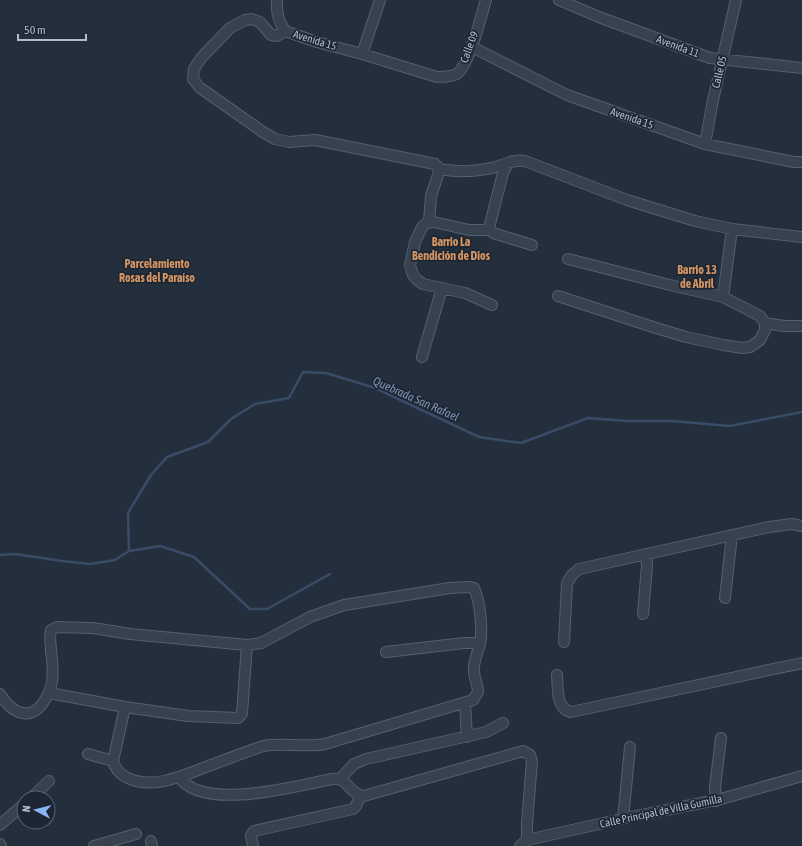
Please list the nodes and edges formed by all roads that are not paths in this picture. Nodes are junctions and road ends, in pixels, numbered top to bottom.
1 (277, 0) edge
2 (380, 0) edge
3 (486, 0) edge
4 (559, 0) edge
5 (736, 0) edge
6 (285, 30) junction
7 (472, 47) junction
8 (362, 54) junction
9 (722, 59) junction
10 (802, 68) edge
11 (437, 77) joint
12 (705, 144) junction
13 (802, 162) edge
14 (508, 163) junction
15 (439, 169) junction
16 (429, 222) junction
17 (732, 229) junction
18 (490, 230) junction
19 (802, 237) edge
20 (532, 245) dead end
21 (568, 259) dead end
22 (442, 288) junction
23 (558, 296) dead end
24 (723, 297) junction
25 (492, 305) dead end
26 (765, 323) junction
27 (802, 326) edge
28 (422, 357) dead end
29 (802, 526) edge
30 (732, 535) junction
31 (646, 554) junction
32 (725, 598) dead end
33 (644, 614) dead end
34 (564, 642) dead end
35 (480, 643) junction
36 (247, 645) junction
37 (386, 652) dead end
38 (802, 663) edge
39 (557, 676) dead end
40 (49, 693) junction
41 (0, 694) edge
42 (465, 703) junction
43 (125, 707) junction
44 (503, 723) dead end
45 (466, 737) junction
46 (720, 738) dead end
47 (630, 747) dead end
48 (88, 754) dead end
49 (113, 761) junction
50 (802, 776) edge
51 (179, 777) junction
52 (340, 779) junction
53 (49, 781) dead end
54 (39, 790) edge
55 (360, 796) junction
56 (716, 800) junction
57 (16, 811) edge
58 (622, 819) junction
59 (0, 825) edge
60 (136, 834) dead end
61 (523, 843) edge
62 (94, 846) edge
63 (253, 846) edge

1 - 6 street
2 - 8 street
3 - 7 street, Calle 09
4 - 9 street, Avenida 11
5 - 9 street, Calle 05
6 - 8 street, Avenida 15
6 - 15 street
7 - 11 street, Calle 09
7 - 12 street, Avenida 15
8 - 11 street, Avenida 15
9 - 10 street, Avenida 11
9 - 12 street, Calle 05
12 - 13 street, Avenida 15
14 - 15 street
14 - 17 street
14 - 18 street
15 - 16 street
16 - 18 street
16 - 22 street
17 - 19 street
17 - 24 street
18 - 20 street
21 - 24 street
22 - 25 street
22 - 28 street
23 - 26 street
24 - 26 street
26 - 27 street
29 - 30 street
30 - 31 street
30 - 32 street
31 - 33 street
31 - 34 street
35 - 36 street
35 - 37 street
35 - 42 street
36 - 40 street
36 - 43 street
38 - 39 street
40 - 41 street
40 - 43 street
42 - 45 street
42 - 51 street
43 - 49 street
44 - 45 street
45 - 52 street
46 - 56 street
47 - 58 street
48 - 49 street
49 - 51 street
50 - 56 street, Calle Principal de Villa Gumilla
51 - 52 street
52 - 55 street
53 - 54 street
55 - 61 street
55 - 63 street
56 - 58 street, Calle Principal de Villa Gumilla
57 - 59 street
58 - 61 street, Calle Principal de Villa Gumilla
60 - 62 street

